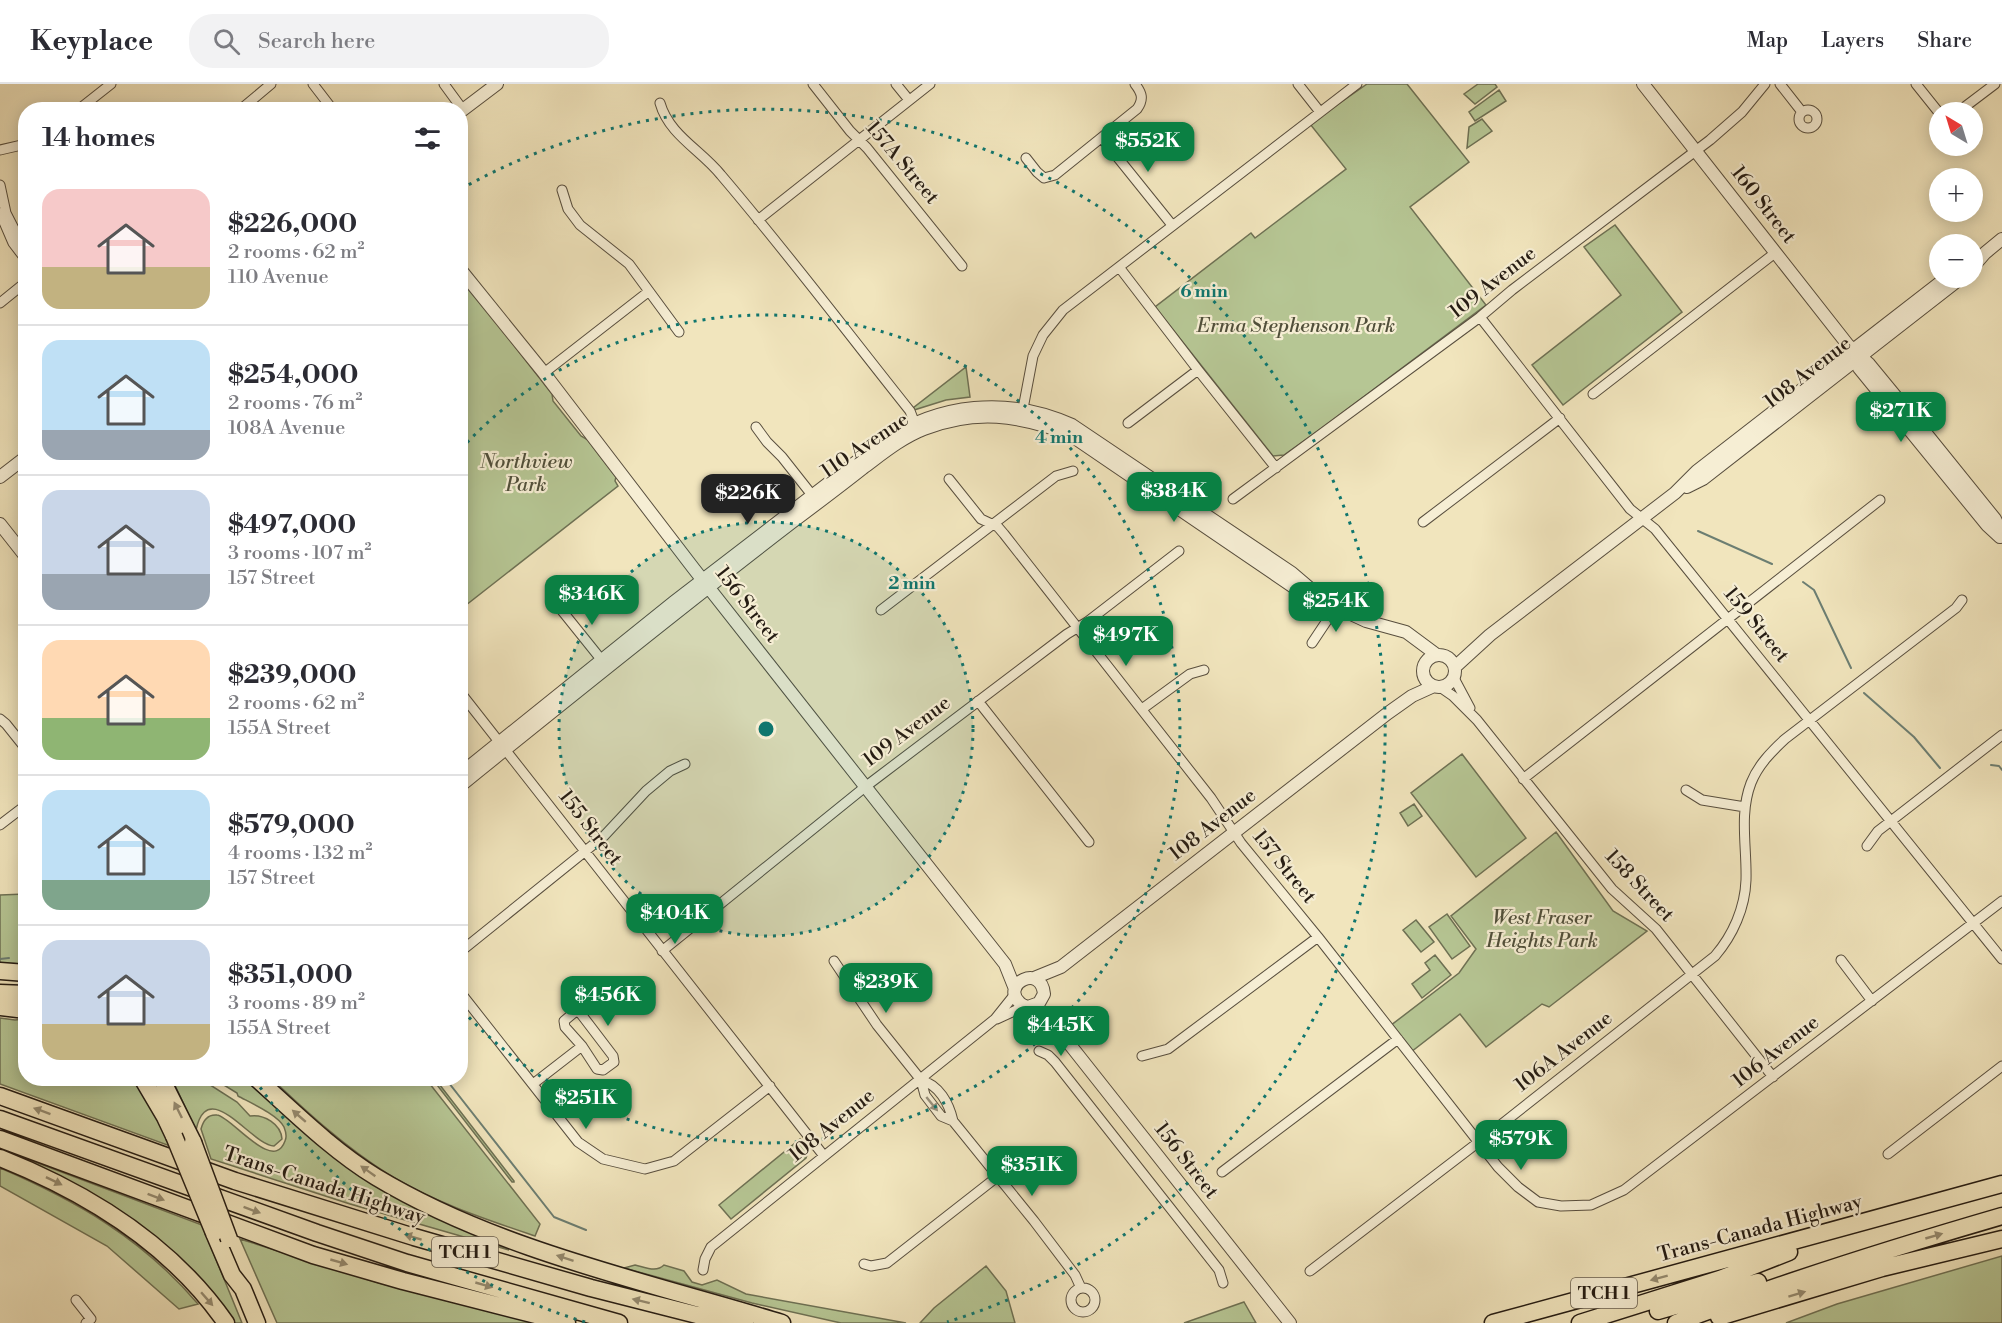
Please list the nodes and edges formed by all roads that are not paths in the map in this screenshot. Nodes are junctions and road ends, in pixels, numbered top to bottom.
1 (111, 84) edge
2 (271, 84) edge
3 (313, 84) edge
4 (444, 84) edge
5 (497, 84) edge
6 (813, 84) edge
7 (896, 84) edge
8 (930, 84) edge
9 (1135, 84) edge
10 (1298, 84) edge
11 (1357, 84) edge
12 (1643, 84) edge
13 (1765, 84) edge
14 (1780, 84) edge
15 (1916, 84) edge
16 (1995, 84) edge
17 (909, 100) junction
18 (88, 102) edge
19 (250, 102) edge
20 (327, 102) edge
21 (456, 102) edge
22 (1930, 102) edge
23 (1971, 102) edge
24 (660, 103) dead end
25 (468, 106) edge
26 (1320, 112) junction
27 (1802, 112) dead end
28 (1102, 138) junction
29 (858, 140) junction
30 (18, 146) edge
31 (0, 150) edge
32 (1696, 152) junction
33 (1026, 158) dead end
34 (0, 185) edge
35 (562, 190) dead end
36 (0, 213) edge
37 (758, 220) junction
38 (1172, 225) junction
39 (18, 236) edge
40 (2002, 239) edge
41 (18, 250) edge
42 (1983, 252) edge
43 (1775, 253) junction
44 (962, 266) dead end
45 (1119, 267) junction
46 (468, 280) edge
47 (18, 288) edge
48 (1935, 288) edge
49 (1947, 288) edge
50 (648, 292) junction
51 (0, 303) edge
52 (1480, 316) junction
53 (679, 332) dead end
54 (1857, 356) junction
55 (1198, 370) junction
56 (544, 373) junction
57 (1593, 394) dead end
58 (1021, 414) junction
59 (1560, 418) junction
60 (1128, 423) dead end
61 (756, 427) dead end
62 (917, 427) junction
63 (1918, 439) junction
64 (18, 463) edge
65 (1276, 468) junction
66 (1073, 471) dead end
67 (0, 477) edge
68 (949, 479) dead end
69 (1967, 484) junction
70 (812, 495) junction
71 (1233, 500) dead end
72 (1880, 500) dead end
73 (1642, 518) junction
74 (1423, 522) dead end
75 (0, 524) edge
76 (993, 525) junction
77 (774, 536) junction
78 (2002, 536) edge
79 (18, 547) edge
80 (1179, 551) dead end
81 (705, 583) junction
82 (1962, 600) dead end
83 (555, 602) dead end
84 (1332, 606) junction
85 (881, 610) dead end
86 (1727, 619) junction
87 (1077, 627) junction
88 (1395, 628) junction
89 (1490, 635) junction
90 (1312, 643) dead end
91 (1442, 656) junction
92 (604, 664) junction
93 (1424, 669) junction
94 (1204, 670) dead end
95 (1454, 672) junction
96 (1437, 686) junction
97 (978, 701) junction
98 (468, 702) edge
99 (1142, 709) junction
100 (1388, 714) junction
101 (0, 719) edge
102 (1477, 720) junction
103 (1809, 721) junction
104 (2002, 735) edge
105 (18, 739) edge
106 (503, 746) junction
107 (685, 764) dead end
108 (468, 769) edge
109 (1523, 778) junction
110 (468, 779) edge
111 (865, 787) junction
112 (1686, 790) dead end
113 (1745, 807) junction
114 (18, 811) edge
115 (1891, 821) junction
116 (0, 825) edge
117 (1234, 833) junction
118 (1089, 842) dead end
119 (1867, 846) dead end
120 (585, 851) junction
121 (2002, 901) edge
122 (1973, 923) junction
123 (1318, 937) junction
124 (468, 946) edge
125 (662, 951) junction
126 (2002, 958) edge
127 (1840, 960) dead end
128 (834, 961) dead end
129 (1005, 964) junction
130 (1061, 967) junction
131 (0, 971) edge
132 (18, 972) edge
133 (1692, 974) junction
134 (1030, 978) junction
135 (1015, 991) junction
136 (0, 993) edge
137 (1043, 993) junction
138 (18, 994) edge
139 (1872, 1001) junction
140 (468, 1002) edge
141 (1027, 1006) junction
142 (0, 1007) edge
143 (18, 1009) edge
144 (995, 1020) junction
145 (1052, 1022) junction
146 (1398, 1039) junction
147 (582, 1046) junction
148 (1039, 1051) dead end
149 (1142, 1056) dead end
150 (2002, 1066) edge
151 (1773, 1077) junction
152 (921, 1080) junction
153 (533, 1084) junction
154 (147, 1086) edge
155 (165, 1086) edge
156 (265, 1086) edge
157 (770, 1086) junction
158 (0, 1096) edge
159 (0, 1119) edge
160 (0, 1139) edge
161 (1478, 1142) junction
162 (1888, 1154) dead end
163 (824, 1156) junction
164 (0, 1158) edge
165 (2002, 1171) edge
166 (1222, 1172) dead end
167 (997, 1177) junction
168 (2002, 1184) edge
169 (1928, 1205) junction
170 (1561, 1206) joint
171 (2002, 1216) edge
172 (1868, 1222) junction
173 (222, 1236) junction
174 (2002, 1239) edge
175 (1878, 1252) junction
176 (864, 1264) dead end
177 (703, 1269) dead end
178 (1310, 1271) dead end
179 (1223, 1283) dead end
180 (1081, 1288) dead end
181 (76, 1300) dead end
182 (698, 1315) junction
183 (86, 1323) edge
184 (226, 1323) edge
185 (257, 1323) edge
186 (567, 1323) edge
187 (619, 1323) edge
188 (726, 1323) edge
189 (746, 1323) edge
190 (782, 1323) edge
191 (1290, 1323) edge
192 (1493, 1323) edge
193 (1580, 1323) edge
194 (1617, 1323) edge
195 (1676, 1323) edge
196 (1701, 1323) edge

1 - 18 street
2 - 19 street
3 - 20 street
4 - 21 street
5 - 25 street
6 - 29 street, 157A Street
7 - 17 street
8 - 17 street
9 - 28 street
10 - 26 street
11 - 26 street
12 - 32 street, 160 Street
13 - 32 street, 109 Avenue
14 - 27 street
15 - 22 street
16 - 23 street
17 - 29 street
24 - 37 street
26 - 38 street
28 - 33 street
28 - 38 street
29 - 37 street
29 - 44 street, 157A Street
30 - 31 street
32 - 43 street, 160 Street
32 - 52 street, 109 Avenue
34 - 39 street
35 - 50 street
36 - 41 street
37 - 62 street
38 - 45 street
40 - 42 street
43 - 54 street, 160 Street
43 - 57 street
45 - 55 street
45 - 58 street
46 - 56 street, 156 Street
47 - 51 street
48 - 54 street, 108 Avenue
49 - 54 street, 108 Avenue
50 - 53 street
50 - 56 street
52 - 59 street, 159 Street
52 - 65 street, 109 Avenue
54 - 63 street, 160 Street
54 - 69 street, 160 Street
54 - 73 street, 108 Avenue
55 - 60 street
55 - 65 street
56 - 81 street, 156 Street
58 - 62 street, 110 Avenue
58 - 84 street
59 - 73 street, 159 Street
59 - 74 street
61 - 70 street
62 - 70 street, 110 Avenue
62 - 77 street, 110 Avenue
63 - 69 street
63 - 78 street, 160 Street
64 - 67 street
65 - 71 street, 109 Avenue
66 - 76 street
68 - 76 street, 157 Street
69 - 78 street, 160 Street
70 - 77 street
70 - 81 street, 110 Avenue
72 - 86 street
73 - 86 street, 159 Street
73 - 89 street, 108 Avenue
75 - 79 street
76 - 85 street
76 - 87 street, 157 Street
77 - 81 street, 110 Avenue
80 - 87 street, 109 Avenue
81 - 92 street, 110 Avenue
81 - 111 street, 156 Street
82 - 103 street, 106A Avenue
83 - 92 street
84 - 88 street
84 - 90 street
86 - 103 street, 159 Street
86 - 109 street
87 - 97 street, 109 Avenue
87 - 99 street, 157 Street
88 - 91 street
88 - 93 street
89 - 91 street, 108 Avenue
89 - 95 street, 108 Avenue
91 - 93 street
91 - 95 street
92 - 106 street, 110 Avenue
93 - 96 street
93 - 100 street, 108 Avenue
94 - 99 street
95 - 96 street
95 - 102 street, 158 Street
96 - 100 street, 108 Avenue
96 - 102 street, 158 Street
97 - 111 street, 109 Avenue
97 - 118 street
98 - 106 street, 155 Street
99 - 117 street, 157 Street
100 - 117 street, 108 Avenue
101 - 105 street
102 - 109 street, 158 Street
103 - 113 street, 106A Avenue
103 - 115 street, 159 Street
104 - 115 street
106 - 108 street, 110 Avenue
106 - 110 street, 110 Avenue
106 - 120 street, 155 Street
107 - 120 street
109 - 133 street, 158 Street
111 - 125 street, 109 Avenue
111 - 129 street, 156 Street
112 - 113 street
113 - 133 street, 106A Avenue
114 - 116 street
115 - 119 street
115 - 122 street, 159 Street
117 - 123 street, 157 Street
117 - 130 street, 108 Avenue
120 - 124 street
120 - 125 street, 155 Street
121 - 122 street, 106 Avenue
122 - 126 street, 159 Street
122 - 139 street, 106 Avenue
123 - 146 street, 157 Street
123 - 149 street
125 - 157 street, 155 Street
127 - 139 street
128 - 152 street
129 - 134 street, 156 Street
129 - 135 street, 156 Street
130 - 134 street, 108 Avenue
130 - 137 street, 108 Avenue
131 - 132 highway
133 - 151 street, 158 Street
133 - 161 street, 106A Avenue
134 - 135 street
134 - 137 street
135 - 141 street
135 - 144 street, 108 Avenue
136 - 138 highway
137 - 141 street
137 - 145 street, 156 Street
139 - 151 street, 106 Avenue
140 - 153 street
141 - 144 street, 108 Avenue
141 - 145 street, 156 Street
142 - 143 highway
144 - 152 street, 108 Avenue
145 - 191 street, 156 Street
146 - 161 street, 157 Street
146 - 166 street
147 - 147 street
147 - 153 street
148 - 179 street
150 - 162 street
151 - 170 street, 106 Avenue
152 - 163 street, 108 Avenue
152 - 167 street
153 - 157 street
154 - 173 highway, bridge
173 -> 155 highway, bridge
190 -> 156 highway
157 - 163 street, 155 Street
182 -> 158 highway, Trans-Canada Highway / TCH 1
159 -> 187 highway, TCH 1
160 -> 186 highway
161 - 170 street, 157 Street
161 - 178 street, 106A Avenue
163 - 177 street, 108 Avenue
164 -> 184 highway
165 - 169 highway
167 - 176 street
167 - 180 street
168 - 169 highway, Trans-Canada Highway / TCH 1
169 - 172 highway, Trans-Canada Highway / TCH 1
175 -> 171 highway
172 -> 192 highway, Trans-Canada Highway / TCH 1
172 - 193 highway
173 - 185 highway
196 -> 174 highway
175 - 194 highway
175 - 195 highway
181 - 183 street
182 - 188 highway
182 - 189 highway, Trans-Canada Highway / TCH 1

